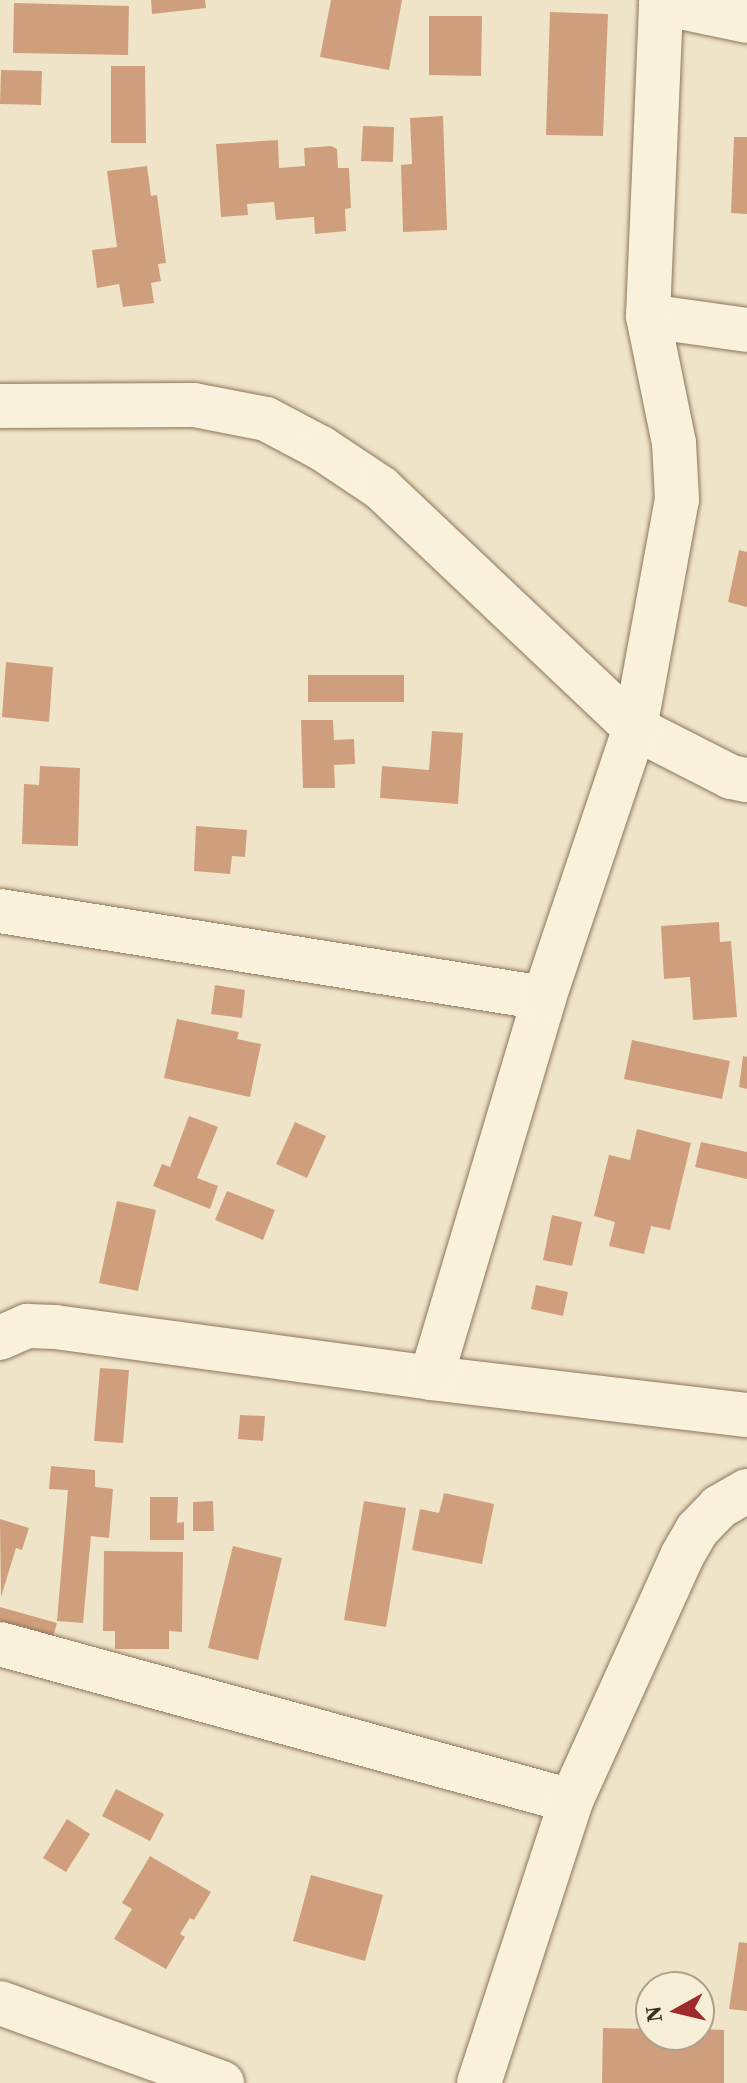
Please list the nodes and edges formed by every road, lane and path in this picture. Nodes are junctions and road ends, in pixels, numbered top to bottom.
1 (661, 1) edge
2 (747, 21) edge
3 (648, 316) junction
4 (747, 330) edge
5 (0, 406) edge
6 (635, 728) junction
7 (747, 780) edge
8 (0, 911) edge
9 (544, 998) junction
10 (0, 1338) edge
11 (431, 1378) junction
12 (747, 1415) edge
13 (747, 1491) edge
14 (0, 1644) edge
15 (571, 1801) junction
16 (0, 2003) edge
17 (222, 2083) edge
18 (479, 2083) edge

1 - 2 street
1 - 3 street
3 - 4 street
3 - 6 street
5 - 6 street
6 - 7 street
6 - 9 street
8 - 9 street
9 - 11 street
10 - 11 street
11 - 12 street
13 - 15 street
14 - 15 street
15 - 18 street
16 - 17 street

